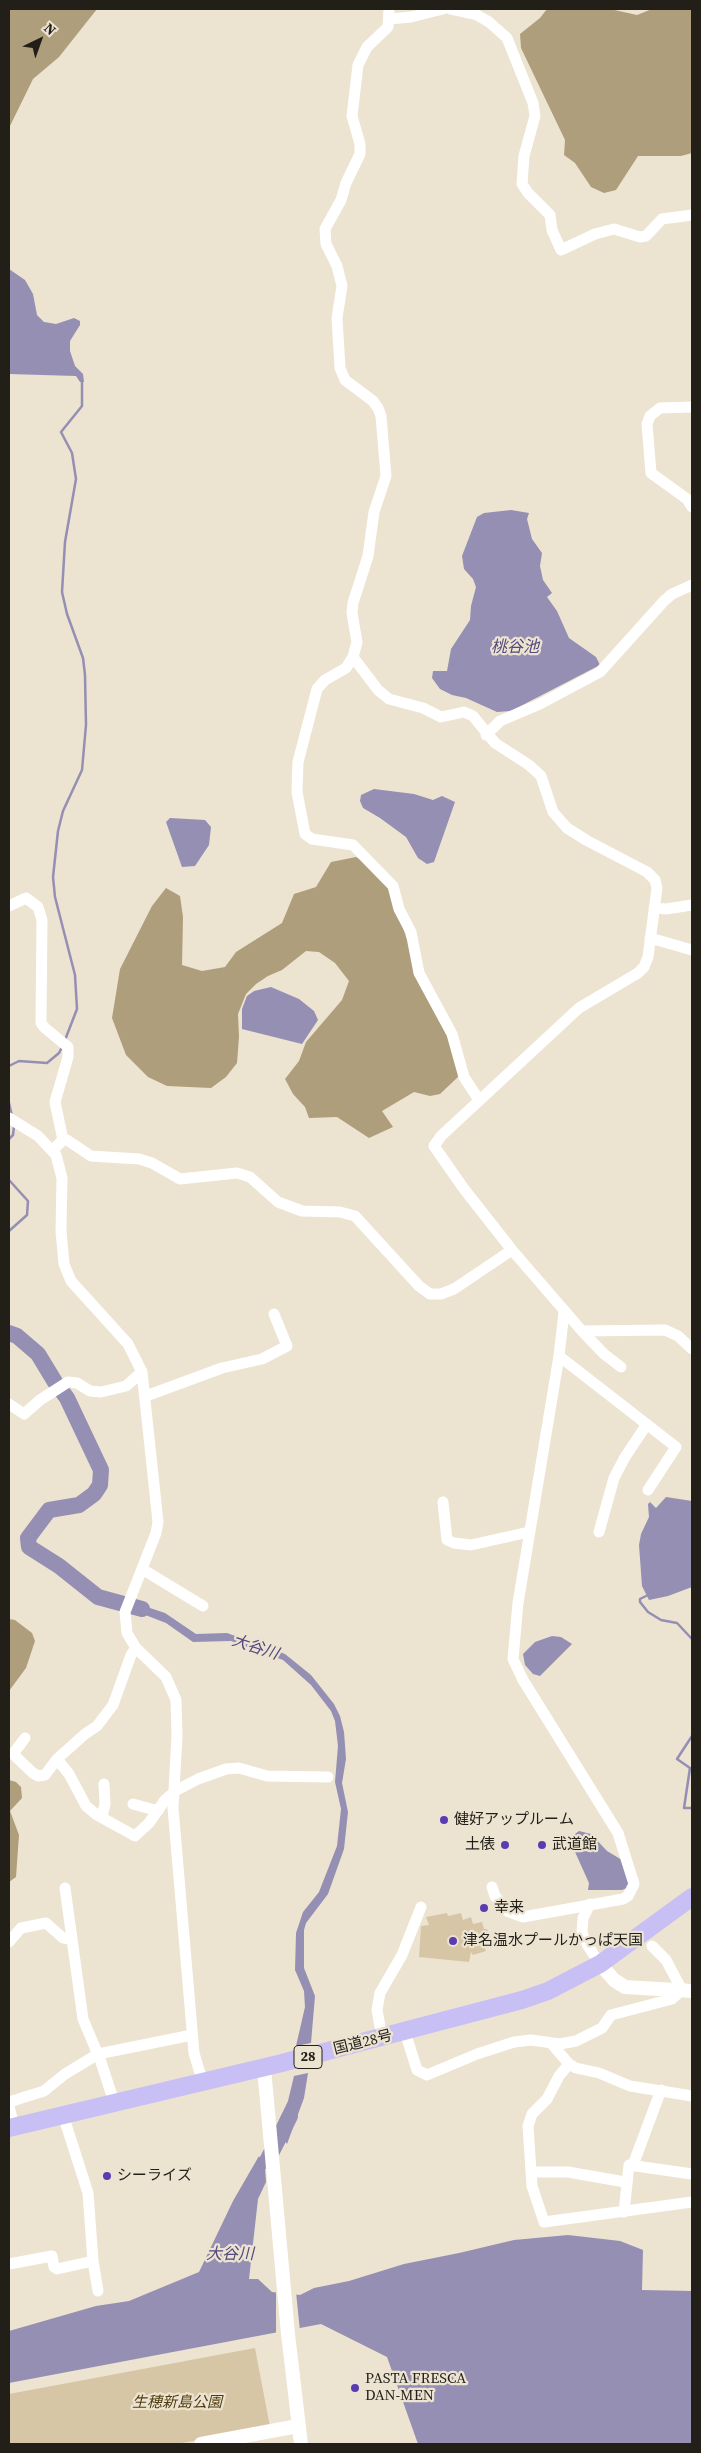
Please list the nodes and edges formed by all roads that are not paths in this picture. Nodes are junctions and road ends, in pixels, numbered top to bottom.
1 (443, 9) edge
2 (450, 9) edge
3 (389, 14) edge
4 (692, 215) edge
5 (692, 407) edge
6 (692, 507) edge
7 (692, 585) edge
8 (353, 658) junction
9 (486, 735) junction
10 (692, 904) edge
11 (9, 906) edge
12 (654, 908) junction
13 (650, 938) junction
14 (692, 950) edge
15 (479, 1100) junction
16 (12, 1120) edge
17 (63, 1140) junction
18 (53, 1150) junction
19 (512, 1250) junction
20 (564, 1312) junction
21 (274, 1314) dead end
22 (582, 1331) junction
23 (692, 1349) edge
24 (559, 1356) junction
25 (621, 1367) dead end
26 (142, 1372) junction
27 (146, 1396) junction
28 (9, 1404) edge
29 (647, 1424) junction
30 (648, 1490) dead end
31 (444, 1502) dead end
32 (530, 1532) junction
33 (599, 1532) dead end
34 (142, 1569) junction
35 (203, 1606) dead end
36 (136, 1648) junction
37 (25, 1738) dead end
38 (57, 1759) junction
39 (328, 1777) dead end
40 (104, 1784) dead end
41 (174, 1792) junction
42 (133, 1804) dead end
43 (158, 1811) junction
44 (102, 1817) junction
45 (492, 1887) dead end
46 (65, 1888) dead end
47 (692, 1897) edge
48 (590, 1904) junction
49 (421, 1907) dead end
50 (72, 1940) junction
51 (9, 1942) edge
52 (652, 1946) dead end
53 (600, 1964) junction
54 (687, 1990) edge
55 (405, 2032) junction
56 (192, 2035) junction
57 (382, 2038) junction
58 (551, 2043) junction
59 (98, 2054) junction
60 (569, 2064) junction
61 (264, 2068) junction
62 (202, 2080) junction
63 (661, 2090) junction
64 (692, 2096) edge
65 (114, 2102) junction
66 (9, 2104) edge
67 (63, 2114) junction
68 (11, 2128) edge
69 (633, 2165) junction
70 (531, 2172) junction
71 (692, 2174) edge
72 (625, 2182) junction
73 (692, 2202) edge
74 (624, 2212) junction
75 (93, 2261) junction
76 (9, 2264) edge
77 (98, 2291) dead end
78 (298, 2426) junction
79 (201, 2444) edge
80 (301, 2444) edge

1 - 3 street
2 - 4 street
3 - 8 street
5 - 6 street
7 - 9 street
8 - 9 street
8 - 15 street
9 - 12 street
10 - 12 street
11 - 17 street
12 - 13 street
13 - 14 street
13 - 15 street
15 - 19 street
16 - 18 street
17 - 18 street
17 - 19 street
18 - 26 street
19 - 20 street
20 - 22 street
20 - 24 street
21 - 27 street
22 - 23 street
22 - 25 street
24 - 29 street
24 - 32 street
26 - 27 street
26 - 28 street
27 - 34 street
29 - 30 street
29 - 33 street
31 - 32 street
32 - 48 street
34 - 35 street
34 - 36 street
36 - 38 street
36 - 41 street
37 - 38 street
38 - 44 street
39 - 41 street
40 - 44 street
41 - 43 street
41 - 56 street
42 - 43 street
43 - 44 street
45 - 48 street
46 - 50 street
47 - 53 highway, 国道28号 / 28
48 - 53 street
49 - 57 street
50 - 51 street
50 - 59 street
52 - 54 street
53 - 54 street
53 - 55 highway, 国道28号 / 28
54 - 58 street
55 - 57 highway, 国道28号 / 28
55 - 58 street
56 - 59 street
56 - 62 street
57 - 61 highway, 国道28号 / 28
58 - 60 street
59 - 65 street
59 - 66 street
60 - 63 street
60 - 70 street
61 - 62 highway, 国道28号 / 28
61 - 78 street
62 - 65 highway, 国道28号 / 28
63 - 64 street
63 - 69 street
65 - 67 highway, 国道28号 / 28
66 - 68 street
67 - 68 highway, 国道28号 / 28
67 - 75 street
69 - 71 street
69 - 72 street
70 - 72 street
70 - 74 street
72 - 74 street
73 - 74 street
75 - 76 street
75 - 77 street
78 - 79 street
78 - 80 street

